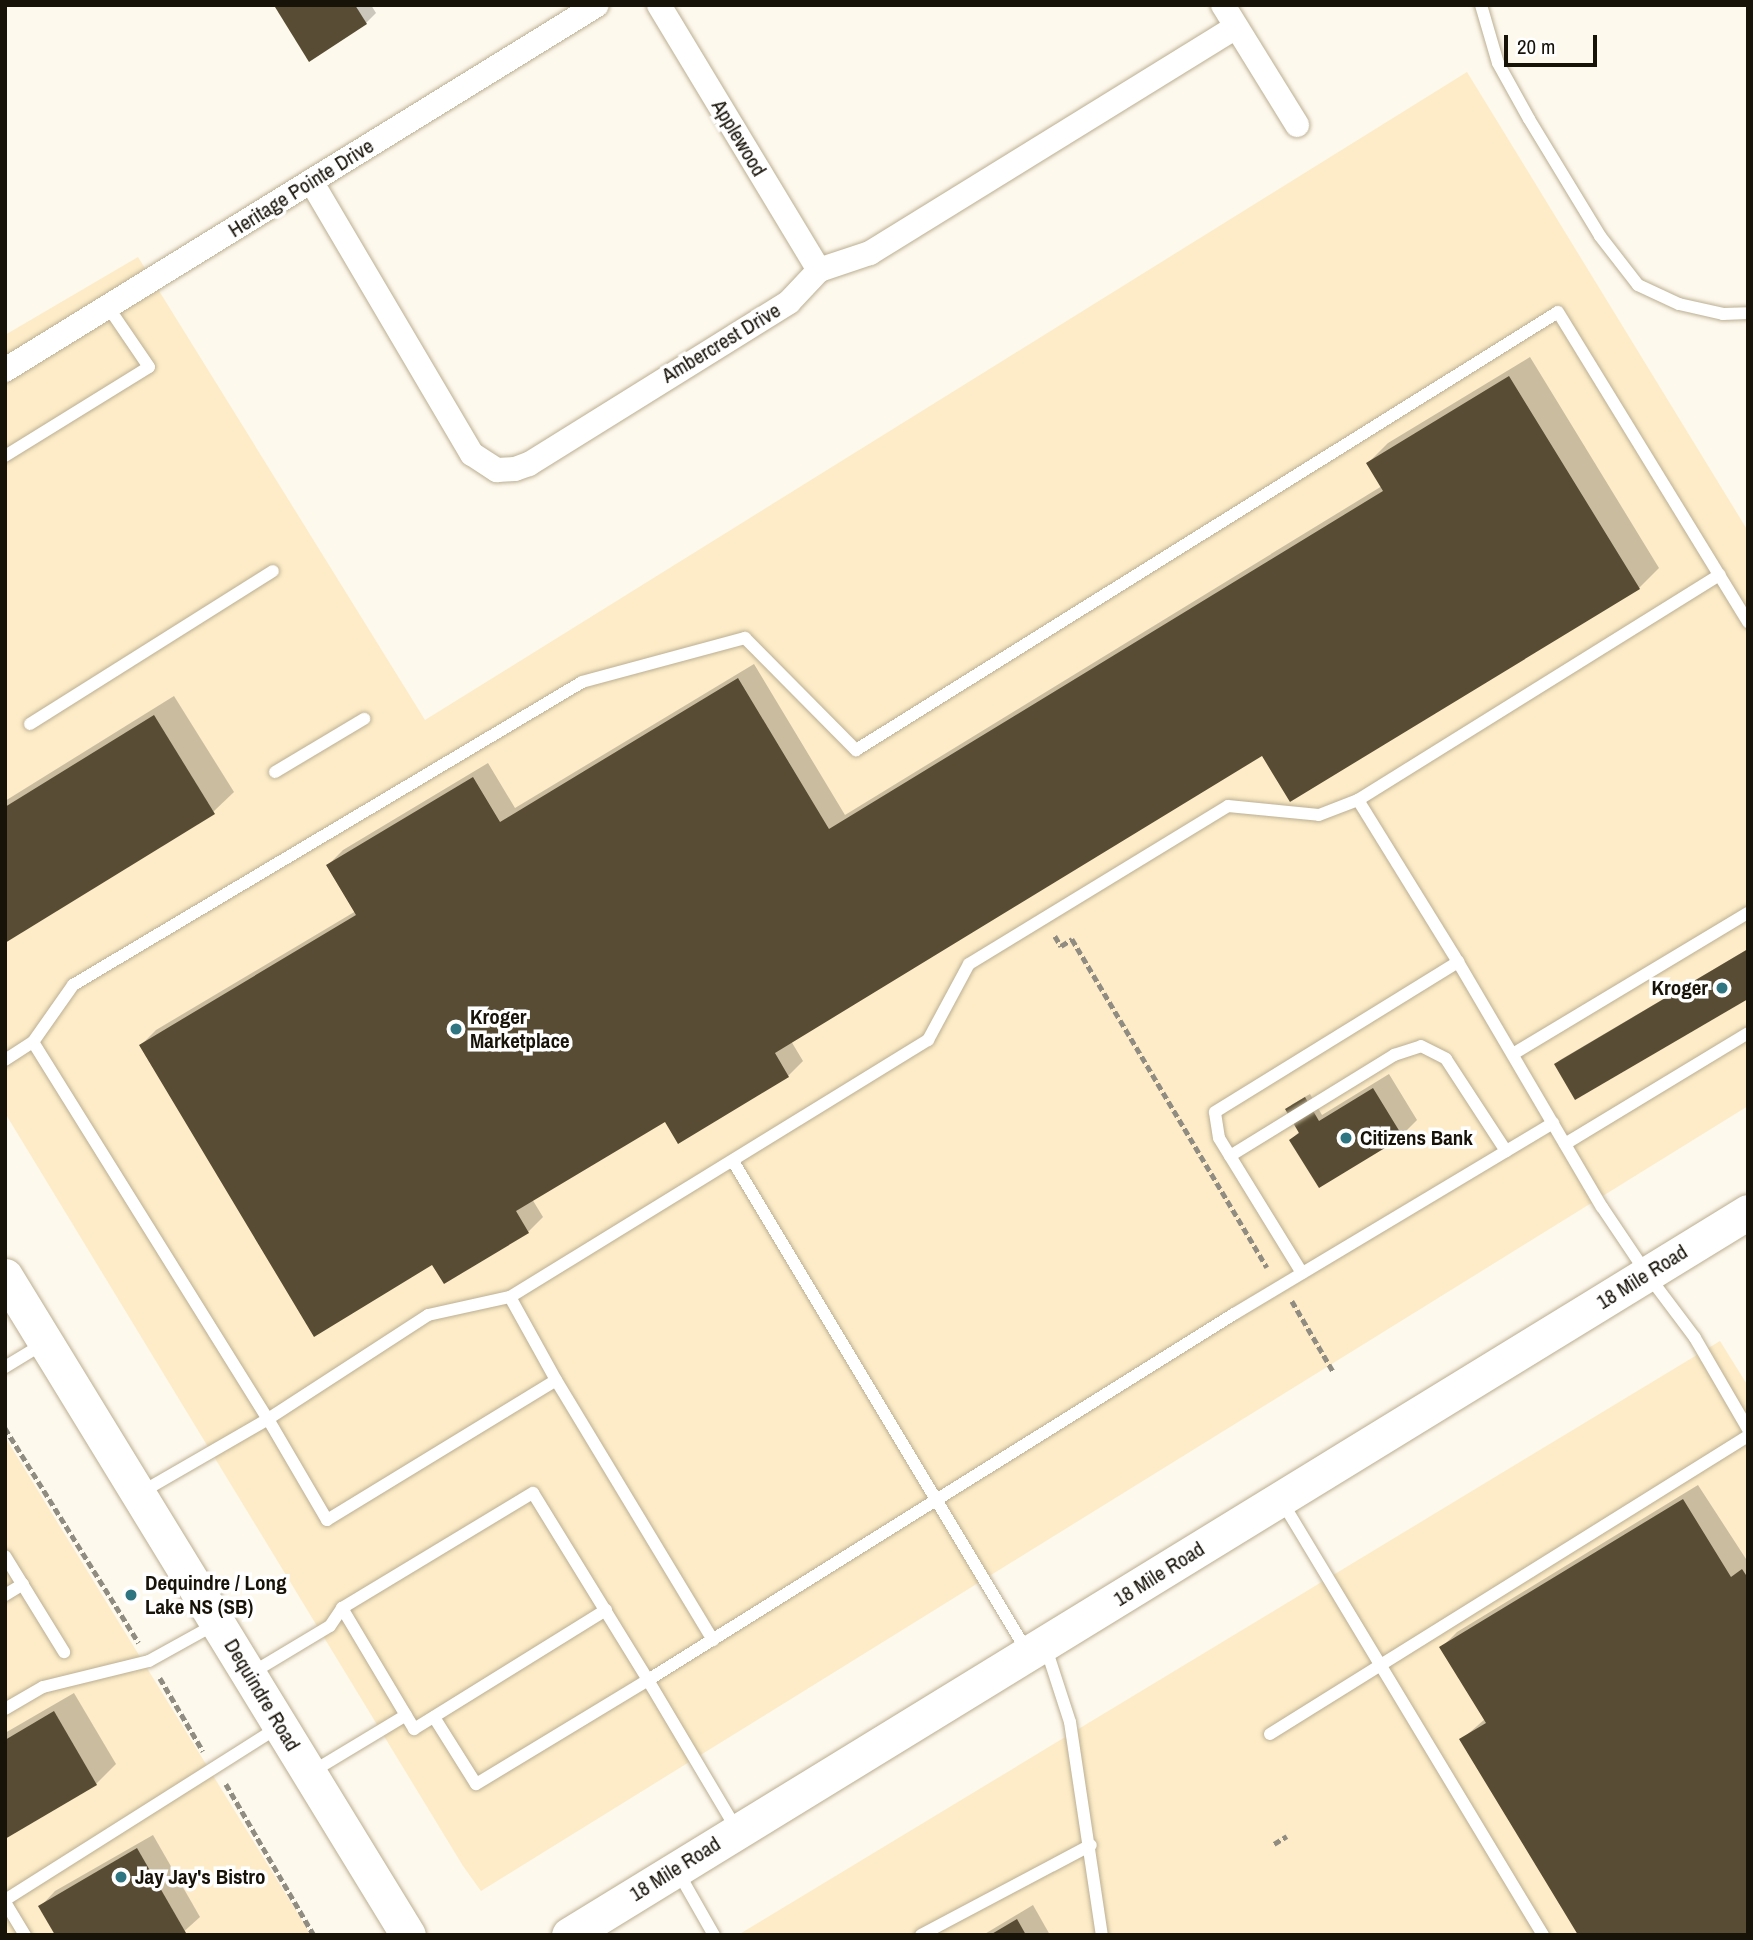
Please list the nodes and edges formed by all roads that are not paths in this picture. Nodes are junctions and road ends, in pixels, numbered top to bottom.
1 (597, 5) edge
2 (659, 5) edge
3 (1223, 5) edge
4 (1480, 5) edge
5 (1236, 27) junction
6 (1297, 125) dead end
7 (311, 181) junction
8 (819, 270) junction
9 (108, 307) junction
10 (1748, 313) edge
11 (5, 370) edge
12 (5, 456) edge
13 (273, 571) dead end
14 (1720, 575) junction
15 (1748, 622) edge
16 (365, 719) dead end
17 (30, 724) dead end
18 (275, 772) dead end
19 (1358, 800) junction
20 (1748, 914) edge
21 (1458, 962) junction
22 (1748, 1033) edge
23 (33, 1042) junction
24 (1513, 1054) junction
25 (5, 1060) edge
26 (1553, 1123) junction
27 (1565, 1144) junction
28 (1506, 1151) junction
29 (1230, 1156) junction
30 (733, 1161) junction
31 (1748, 1212) edge
32 (1302, 1273) junction
33 (1647, 1274) junction
34 (5, 1276) edge
35 (510, 1297) junction
36 (46, 1342) junction
37 (5, 1367) edge
38 (556, 1380) junction
39 (268, 1419) junction
40 (1748, 1429) edge
41 (1748, 1436) edge
42 (139, 1494) junction
43 (1280, 1500) junction
44 (935, 1502) junction
45 (5, 1556) edge
46 (23, 1584) junction
47 (5, 1595) edge
48 (342, 1608) junction
49 (606, 1610) junction
50 (218, 1623) junction
51 (713, 1640) junction
52 (1037, 1649) junction
53 (64, 1652) dead end
54 (1382, 1665) junction
55 (249, 1675) junction
56 (648, 1680) junction
57 (5, 1709) edge
58 (406, 1715) junction
59 (434, 1717) junction
60 (281, 1726) junction
61 (1270, 1734) dead end
62 (309, 1773) junction
63 (737, 1830) junction
64 (1091, 1845) junction
65 (676, 1868) junction
66 (5, 1901) edge
67 (25, 1935) edge
68 (408, 1935) edge
69 (569, 1935) edge
70 (714, 1935) edge
71 (921, 1935) edge
72 (1102, 1935) edge
73 (1542, 1935) edge

1 - 7 street, Heritage Pointe Drive
2 - 8 street, Applewood
3 - 5 street
4 - 10 lane
5 - 6 street
5 - 8 street, Ambercrest Drive
7 - 8 street, Ambercrest Drive
7 - 9 street, Heritage Pointe Drive
9 - 11 street, Heritage Pointe Drive
9 - 12 lane
13 - 17 lane
14 - 15 lane
14 - 19 lane
14 - 23 lane
16 - 18 lane
19 - 21 lane
19 - 30 lane
20 - 24 lane
21 - 24 lane
21 - 29 lane
22 - 27 lane
23 - 25 lane
23 - 39 lane
24 - 26 lane
26 - 27 lane
26 - 28 lane
27 - 33 lane
28 - 29 lane
28 - 32 lane
29 - 32 lane
30 - 35 lane
30 - 44 lane
31 - 33 main road, 18 Mile Road
32 - 44 lane
33 - 40 lane
33 - 43 main road, 18 Mile Road
34 - 36 main road, Dequindre Road
35 - 38 lane
35 - 39 lane
36 - 37 lane
36 - 42 main road, Dequindre Road
38 - 39 lane
38 - 51 lane
39 - 42 lane
41 - 54 lane
42 - 50 main road, Dequindre Road
43 - 52 main road, 18 Mile Road
43 - 54 lane
44 - 51 lane
44 - 52 lane
45 - 46 lane
46 - 47 lane
46 - 53 lane
48 - 49 lane
48 - 55 lane
48 - 58 lane
49 - 56 lane
49 - 59 lane
50 - 55 main road, Dequindre Road
50 - 57 lane
51 - 56 lane
52 - 63 main road, 18 Mile Road
52 - 64 lane
54 - 61 lane
54 - 73 lane
55 - 60 main road, Dequindre Road
56 - 59 lane
56 - 63 lane
58 - 59 lane
58 - 62 lane
60 - 62 main road, Dequindre Road
60 - 66 lane
62 - 68 main road, Dequindre Road
63 - 65 main road, 18 Mile Road
64 - 71 lane
64 - 72 lane
65 - 69 main road, 18 Mile Road
65 - 70 lane
66 - 67 lane

